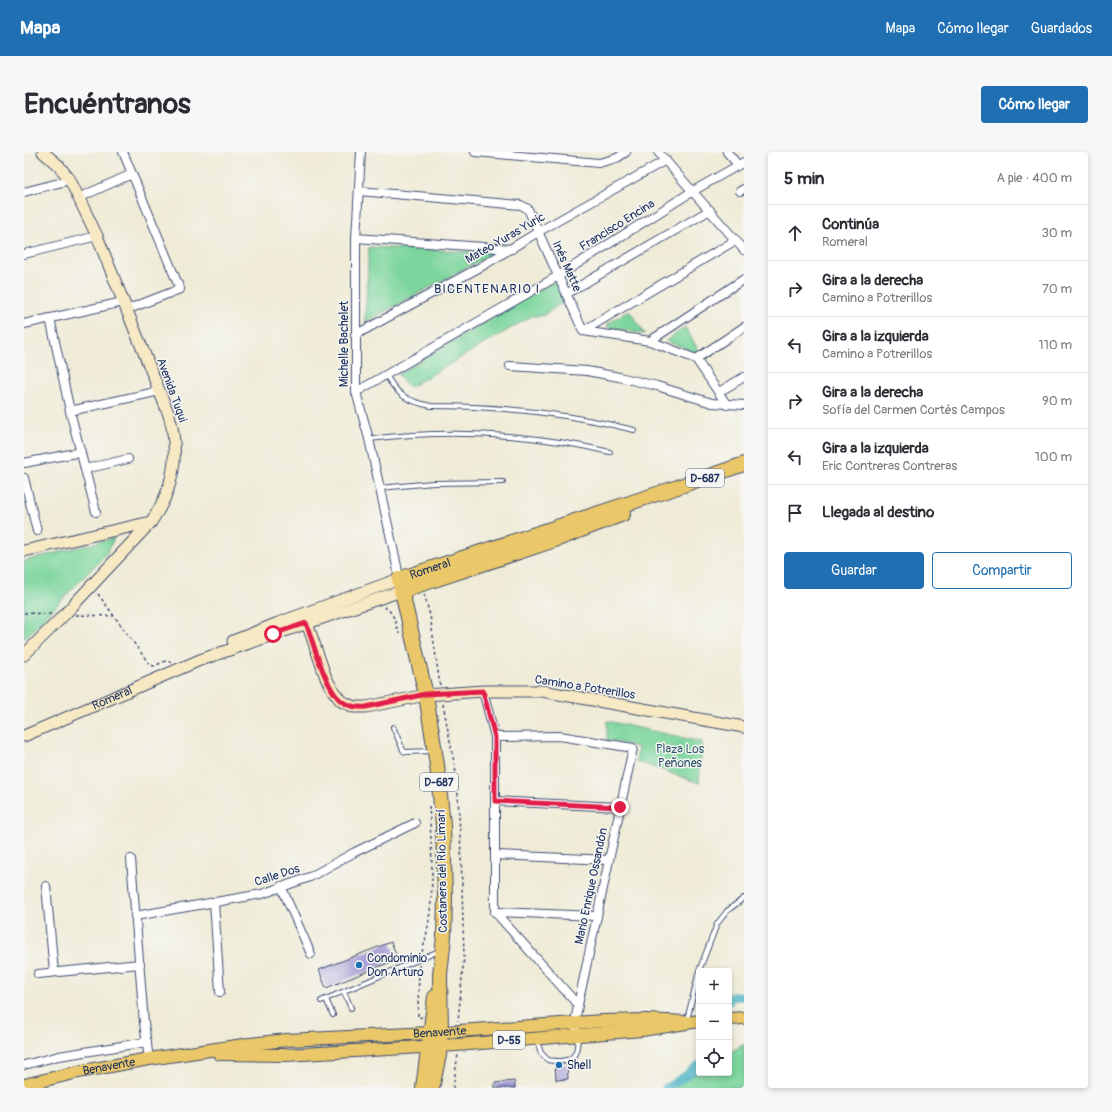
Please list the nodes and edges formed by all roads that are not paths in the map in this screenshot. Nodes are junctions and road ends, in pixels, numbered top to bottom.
1 (123, 152) edge
2 (361, 152) edge
3 (475, 152) edge
4 (626, 152) edge
5 (658, 152) edge
6 (727, 152) edge
7 (46, 153) edge
8 (666, 160) junction
9 (741, 164) edge
10 (132, 174) junction
11 (70, 180) junction
12 (358, 191) junction
13 (693, 191) junction
14 (24, 192) edge
15 (78, 198) junction
16 (710, 210) junction
17 (538, 232) junction
18 (97, 236) junction
19 (356, 238) junction
20 (736, 240) junction
21 (512, 249) junction
22 (744, 250) edge
23 (24, 254) edge
24 (558, 276) junction
25 (744, 279) edge
26 (566, 294) junction
27 (124, 306) junction
28 (50, 318) junction
29 (24, 324) edge
30 (744, 328) edge
31 (583, 331) junction
32 (355, 335) junction
33 (650, 341) junction
34 (696, 359) junction
35 (510, 366) dead end
36 (386, 374) junction
37 (744, 376) edge
38 (160, 391) junction
39 (356, 392) junction
40 (719, 392) junction
41 (727, 405) junction
42 (744, 405) edge
43 (70, 411) junction
44 (634, 430) dead end
45 (369, 439) junction
46 (81, 452) junction
47 (610, 452) dead end
48 (128, 459) dead end
49 (24, 463) edge
50 (744, 464) edge
51 (85, 469) junction
52 (503, 482) dead end
53 (25, 484) edge
54 (380, 488) junction
55 (96, 512) dead end
56 (151, 522) junction
57 (37, 532) dead end
58 (24, 551) edge
59 (400, 585) junction
60 (306, 623) junction
61 (24, 655) edge
62 (200, 660) junction
63 (483, 691) junction
64 (426, 694) junction
65 (393, 726) dead end
66 (744, 727) edge
67 (24, 736) edge
68 (495, 737) junction
69 (435, 751) junction
70 (495, 801) junction
71 (620, 807) junction
72 (415, 823) dead end
73 (495, 855) junction
74 (131, 859) dead end
75 (609, 860) junction
76 (46, 886) dead end
77 (281, 886) junction
78 (744, 898) edge
79 (214, 902) junction
80 (495, 912) junction
81 (135, 916) junction
82 (597, 916) junction
83 (443, 949) junction
84 (311, 954) dead end
85 (140, 964) junction
86 (700, 968) edge
87 (54, 972) junction
88 (38, 974) dead end
89 (440, 975) junction
90 (696, 983) edge
91 (220, 992) dead end
92 (344, 992) junction
93 (326, 999) junction
94 (321, 1001) dead end
95 (578, 1005) junction
96 (351, 1008) dead end
97 (333, 1015) dead end
98 (744, 1018) edge
99 (732, 1019) edge
100 (696, 1021) edge
101 (686, 1022) junction
102 (575, 1023) junction
103 (579, 1035) junction
104 (536, 1038) junction
105 (435, 1039) junction
106 (147, 1042) junction
107 (149, 1059) junction
108 (24, 1065) edge
109 (24, 1085) edge
110 (423, 1088) edge
111 (432, 1088) edge

1 - 10 street
2 - 12 street, Michelle Bachelet
3 - 4 street
5 - 8 street
6 - 9 street
7 - 11 street, Avenida Tuqui
8 - 13 street
8 - 17 street, Mateo Yuras Yuric
9 - 13 street, Francisco Encina
10 - 15 street
10 - 27 street
11 - 14 street
11 - 15 street, Avenida Tuqui
12 - 17 street, Inés Matte
12 - 19 street, Michelle Bachelet
13 - 16 street
13 - 24 street, Francisco Encina
15 - 18 street, Avenida Tuqui
16 - 20 street
16 - 26 street
17 - 21 street, Mateo Yuras Yuric
17 - 24 street, Inés Matte
18 - 23 street
18 - 27 street, Avenida Tuqui
19 - 21 street
19 - 32 street, Michelle Bachelet
20 - 22 street
20 - 31 street
21 - 32 street, Mateo Yuras Yuric
24 - 26 street, Inés Matte
24 - 36 street, Francisco Encina
25 - 33 street
26 - 31 street, Inés Matte
27 - 28 street
27 - 38 street, Avenida Tuqui
28 - 29 street
28 - 43 street
30 - 34 street
31 - 33 street
32 - 39 street, Michelle Bachelet
33 - 34 street
34 - 40 street
35 - 41 street
36 - 39 street, Francisco Encina
36 - 44 lane
37 - 40 street
38 - 43 street
38 - 56 street, Avenida Tuqui
39 - 45 street, Michelle Bachelet
40 - 41 street
41 - 42 street
43 - 46 street
45 - 47 lane
45 - 54 street, Michelle Bachelet
46 - 49 street
46 - 51 street
48 - 51 street
50 - 59 highway, Romeral / D-687
51 - 55 street
52 - 54 lane
53 - 57 street
54 - 59 street, Michelle Bachelet
56 - 58 street
56 - 61 street, Avenida Tuqui
59 - 60 street, Romeral
59 - 62 street, Romeral
59 - 64 highway, Costanera del Río Limarí / D-687
60 - 62 street, Romeral
60 - 64 street, Camino a Potrerillos
62 - 67 street, Romeral
63 - 64 street, Camino a Potrerillos
63 - 66 street, Camino a Potrerillos
63 - 68 street
64 - 69 highway, Costanera del Río Limarí / D-687
65 - 69 lane
68 - 70 street
68 - 71 street, Mario Enrique Ossandón
69 - 83 highway, Costanera del Río Limarí / D-687
70 - 71 street
70 - 73 street
71 - 75 street, Mario Enrique Ossandón
72 - 77 street, Calle Dos
73 - 75 street
73 - 80 street
74 - 81 street
75 - 82 street, Mario Enrique Ossandón
76 - 87 street
77 - 79 street, Calle Dos
77 - 84 street
78 - 86 lane
79 - 81 street, Calle Dos
79 - 91 street
80 - 82 street
80 - 95 street
81 - 85 street
82 - 95 street, Mario Enrique Ossandón
83 - 89 highway, Costanera del Río Limarí / D-687
83 - 92 lane
85 - 87 street
85 - 106 street
87 - 88 street
89 - 105 highway, Costanera del Río Limarí / D-687
89 - 105 highway, Costanera del Río Limarí / D-687
90 - 101 lane
92 - 93 lane
92 - 96 lane
93 - 94 lane
93 - 97 lane
95 - 102 street, Mario Enrique Ossandón
98 - 99 main road
100 - 101 main road, Benavente / D-55
101 - 102 main road, Benavente / D-55
101 - 103 main road, Benavente / D-55
102 - 103 street
102 - 105 main road, Benavente / D-55
103 - 104 main road, Benavente / D-55
103 - 104 lane
104 - 105 main road, Benavente / D-55
105 - 107 main road, Benavente
105 - 110 highway, Costanera del Río Limarí / D-687
105 - 111 highway, Costanera del Río Limarí / D-687
106 - 107 street
106 - 108 street, Benavente
107 - 109 main road, Benavente

